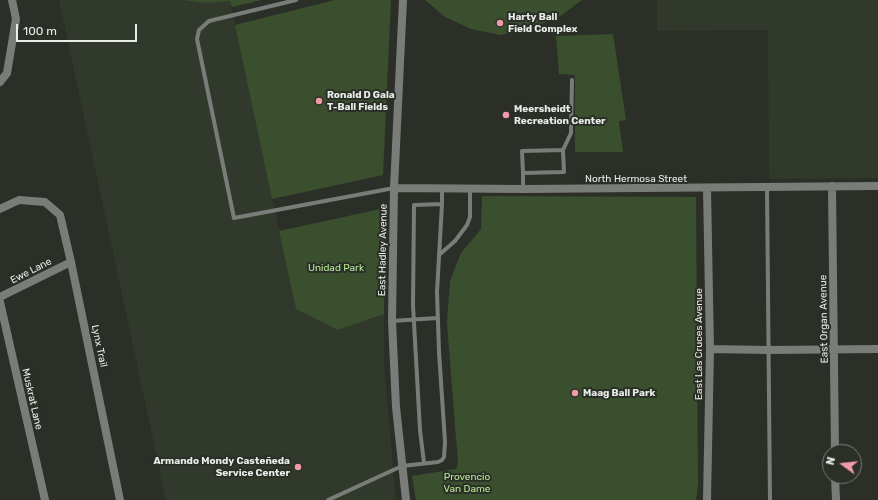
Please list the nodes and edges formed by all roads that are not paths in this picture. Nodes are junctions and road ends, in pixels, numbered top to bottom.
1 (12, 0) edge
2 (296, 0) edge
3 (402, 0) edge
4 (572, 80) dead end
5 (0, 82) edge
6 (563, 150) junction
7 (523, 173) junction
8 (832, 186) junction
9 (878, 186) edge
10 (767, 187) junction
11 (394, 188) junction
12 (442, 188) junction
13 (470, 188) junction
14 (707, 188) junction
15 (524, 189) junction
16 (442, 204) junction
17 (0, 210) edge
18 (438, 255) junction
19 (71, 262) junction
20 (0, 297) edge
21 (0, 302) edge
22 (438, 318) junction
23 (414, 320) junction
24 (392, 321) junction
25 (710, 349) junction
26 (878, 349) edge
27 (768, 350) junction
28 (834, 350) junction
29 (835, 444) edge
30 (424, 463) junction
31 (402, 466) junction
32 (835, 484) edge
33 (45, 500) edge
34 (120, 500) edge
35 (328, 500) edge
36 (406, 500) edge
37 (707, 500) edge
38 (770, 500) edge
39 (836, 500) edge

1 - 5 street
2 - 11 lane
3 - 11 street, East Hadley Avenue
4 - 6 lane
6 - 7 lane
6 - 7 lane
7 - 15 lane
8 - 9 street, North Hermosa Street
8 - 10 street, North Hermosa Street
8 - 28 street, East Organ Avenue
10 - 14 street, North Hermosa Street
10 - 27 lane
11 - 12 street, North Hermosa Street
11 - 24 street, East Hadley Avenue
12 - 13 street, North Hermosa Street
12 - 16 lane
13 - 15 street, North Hermosa Street
13 - 18 lane
14 - 15 street, North Hermosa Street
14 - 25 street, East Las Cruces Avenue
16 - 18 lane
16 - 23 lane
17 - 19 street, Lynx Trail
18 - 22 lane
19 - 20 street, Ewe Lane
19 - 34 street, Lynx Trail
21 - 33 street, Muskrat Lane
22 - 23 lane
22 - 30 lane
23 - 24 lane
23 - 30 lane
24 - 31 street, East Hadley Avenue
25 - 27 street
25 - 37 street, East Las Cruces Avenue
26 - 28 street
27 - 28 street
27 - 38 lane
28 - 29 street, East Organ Avenue
30 - 31 lane
31 - 35 lane
31 - 36 street, East Hadley Avenue
32 - 39 street

